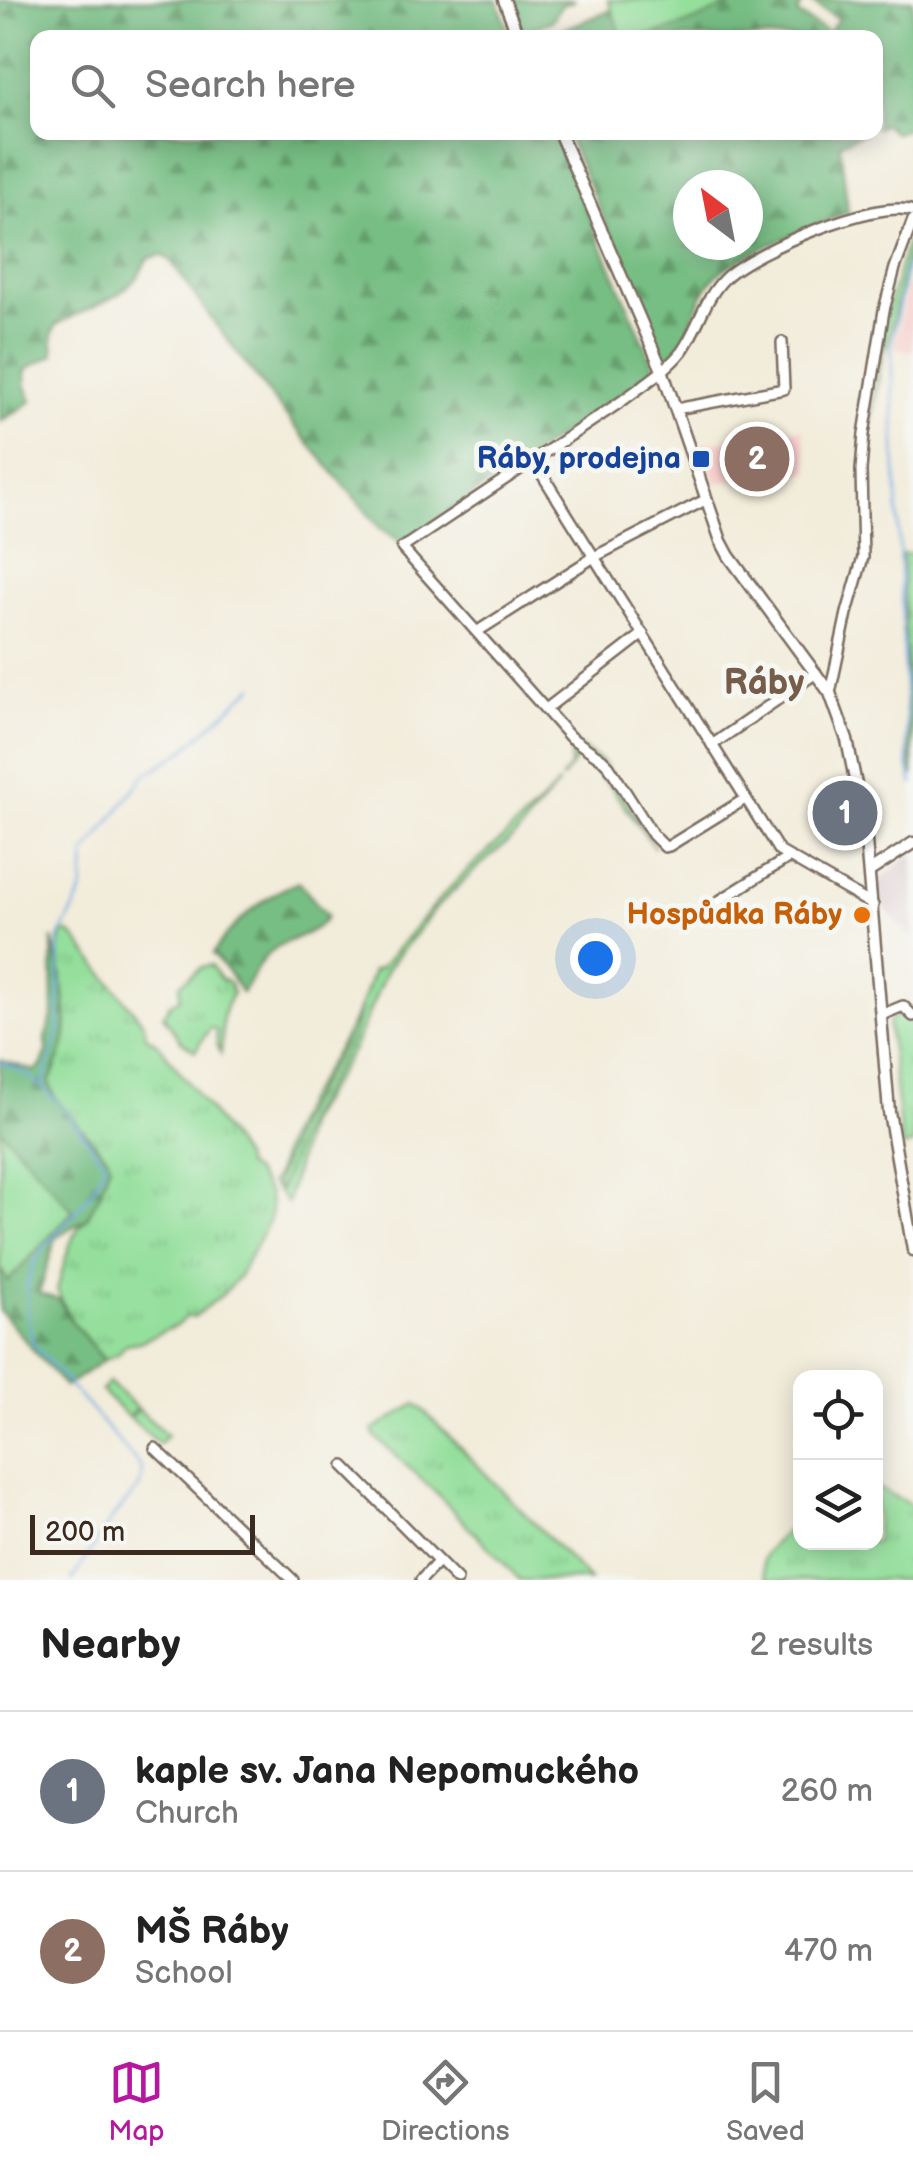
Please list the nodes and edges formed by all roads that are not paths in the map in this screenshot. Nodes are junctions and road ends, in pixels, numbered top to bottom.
1 (504, 0) edge
2 (516, 30) edge
3 (561, 140) edge
4 (913, 211) edge
5 (913, 220) edge
6 (782, 342) dead end
7 (662, 370) junction
8 (676, 409) junction
9 (533, 460) junction
10 (707, 499) junction
11 (594, 557) junction
12 (478, 631) junction
13 (643, 634) junction
14 (816, 674) junction
15 (830, 693) junction
16 (546, 709) junction
17 (712, 746) junction
18 (745, 799) junction
19 (913, 843) edge
20 (788, 858) junction
21 (870, 871) junction
22 (872, 905) junction
23 (711, 906) dead end
24 (881, 1015) junction
25 (913, 1016) edge
26 (909, 1203) edge
27 (913, 1250) edge
28 (155, 1448) dead end
29 (344, 1466) dead end
30 (438, 1562) junction
31 (294, 1580) edge
32 (420, 1580) edge
33 (456, 1580) edge

1 - 2 street
3 - 7 street
4 - 7 street
5 - 15 street
6 - 8 street
7 - 8 street
7 - 9 street
8 - 10 street
9 - 11 street
9 - 12 street
10 - 11 street
10 - 14 street
11 - 12 street
11 - 13 street
12 - 16 street
13 - 16 street
13 - 17 street
14 - 15 street
14 - 17 street
15 - 21 street
16 - 18 street
17 - 18 street
18 - 20 street
19 - 21 street
20 - 22 street
20 - 23 street
21 - 22 street
22 - 24 street
24 - 25 street
24 - 26 street
26 - 27 street
28 - 31 street
29 - 30 street
30 - 32 street
30 - 33 street

